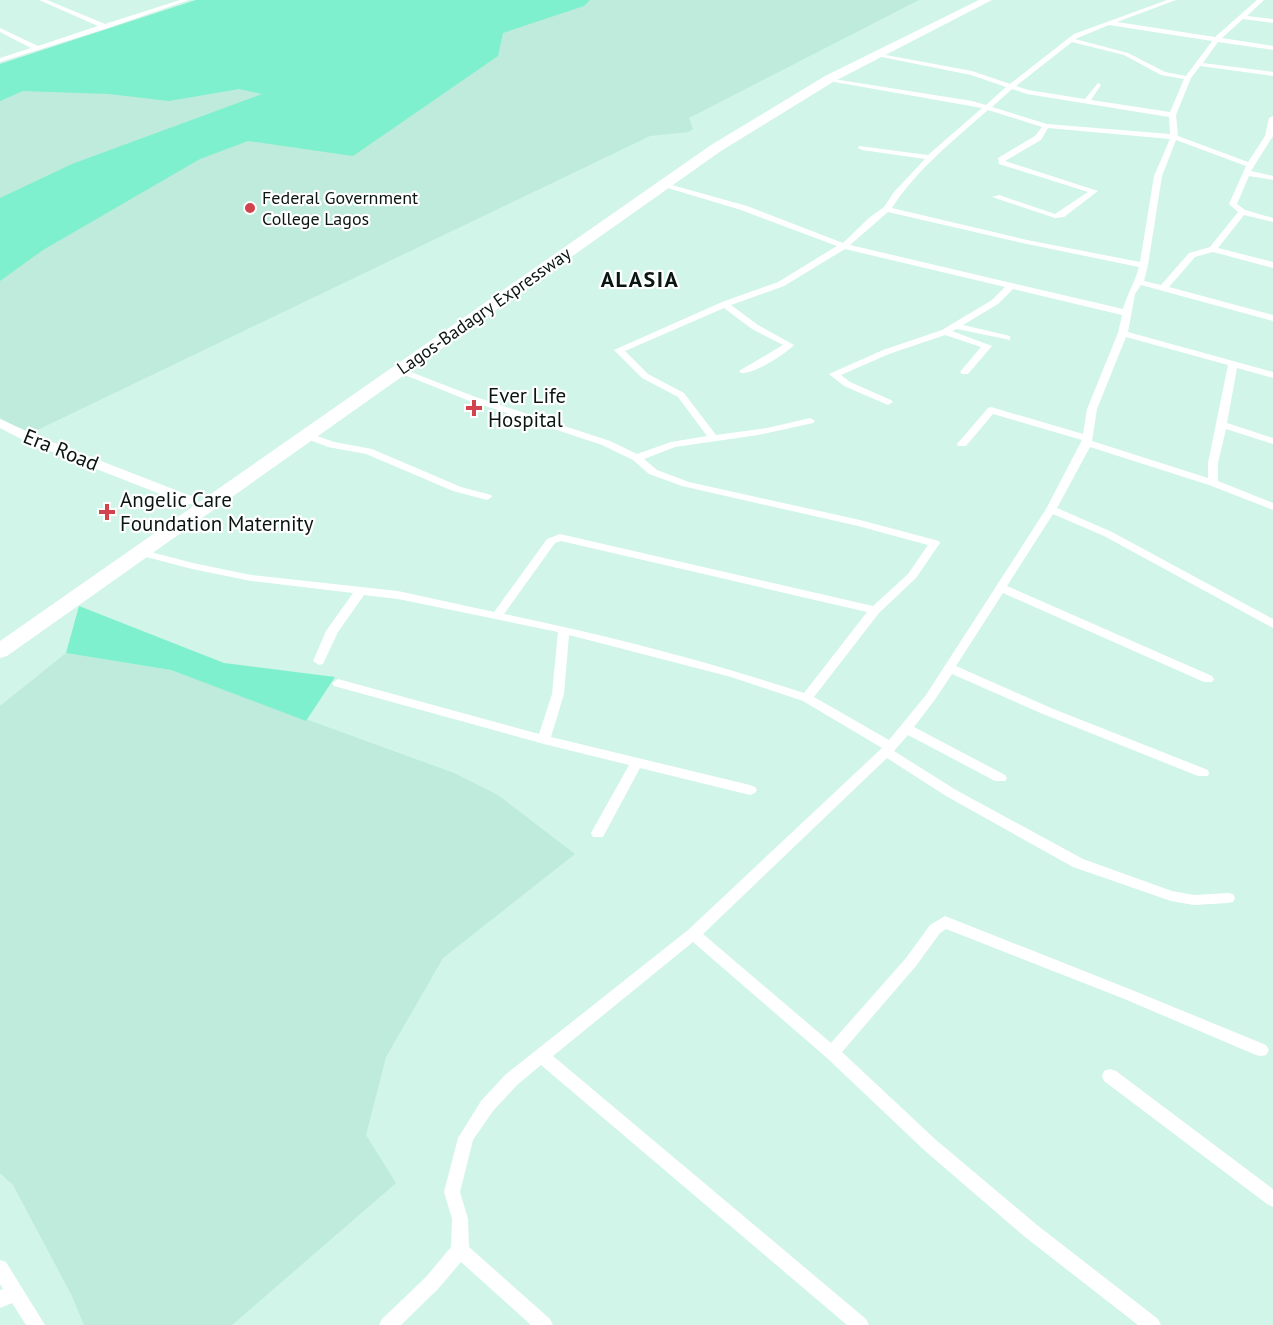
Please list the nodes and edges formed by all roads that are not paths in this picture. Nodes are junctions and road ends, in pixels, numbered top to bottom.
1 (42, 0) edge
2 (156, 0) edge
3 (186, 0) edge
4 (973, 0) edge
5 (987, 0) edge
6 (1173, 0) edge
7 (1261, 0) edge
8 (170, 5) junction
9 (1150, 9) junction
10 (1243, 17) junction
11 (1273, 21) edge
12 (1107, 23) junction
13 (106, 27) junction
14 (1140, 28) junction
15 (0, 30) edge
16 (1217, 39) junction
17 (1073, 40) junction
18 (37, 48) junction
19 (1273, 48) edge
20 (875, 55) junction
21 (0, 60) edge
22 (1197, 64) junction
23 (1273, 74) edge
24 (1188, 78) junction
25 (830, 79) junction
26 (1098, 85) dead end
27 (1011, 87) junction
28 (1086, 102) junction
29 (987, 107) junction
30 (1172, 115) junction
31 (1273, 117) edge
32 (1046, 126) junction
33 (1174, 137) junction
34 (862, 148) dead end
35 (930, 157) junction
36 (1249, 169) junction
37 (1273, 178) edge
38 (664, 184) junction
39 (996, 197) dead end
40 (887, 210) junction
41 (1242, 212) junction
42 (1273, 220) edge
43 (844, 246) junction
44 (1214, 249) junction
45 (1273, 265) edge
46 (1144, 266) junction
47 (1139, 282) junction
48 (1011, 286) junction
49 (1163, 289) junction
50 (725, 304) junction
51 (1127, 312) junction
52 (1273, 318) edge
53 (957, 326) junction
54 (945, 332) junction
55 (1123, 333) junction
56 (1007, 338) dead end
57 (1233, 365) junction
58 (399, 370) junction
59 (744, 371) dead end
60 (965, 372) dead end
61 (1273, 375) edge
62 (888, 402) dead end
63 (810, 421) dead end
64 (0, 423) edge
65 (1222, 425) junction
66 (0, 432) edge
67 (306, 435) junction
68 (714, 439) junction
69 (1088, 441) junction
70 (1273, 441) edge
71 (962, 444) dead end
72 (637, 458) junction
73 (1213, 483) junction
74 (487, 497) dead end
75 (186, 505) junction
76 (1273, 507) edge
77 (1051, 509) junction
78 (139, 552) junction
79 (1000, 587) junction
80 (361, 590) junction
81 (875, 610) junction
82 (496, 617) junction
83 (1273, 624) edge
84 (564, 630) junction
85 (0, 635) edge
86 (0, 651) edge
87 (319, 661) dead end
88 (949, 668) junction
89 (1208, 679) dead end
90 (338, 683) dead end
91 (807, 698) junction
92 (907, 729) junction
93 (544, 740) junction
94 (889, 750) junction
95 (636, 764) junction
96 (1203, 773) dead end
97 (1000, 778) dead end
98 (750, 790) dead end
99 (598, 833) dead end
100 (1228, 898) dead end
101 (693, 934) junction
102 (1261, 1050) dead end
103 (832, 1053) junction
104 (542, 1056) junction
105 (1110, 1076) dead end
106 (1273, 1199) edge
107 (460, 1250) junction
108 (0, 1268) edge
109 (7, 1296) edge
110 (36, 1325) edge
111 (388, 1325) edge
112 (544, 1325) edge
113 (860, 1325) edge
114 (1152, 1325) edge

1 - 13 street
2 - 8 street
3 - 8 street
4 - 75 highway, Lagos-Badagry Expressway
5 - 20 highway, Lagos-Badagry Expressway
6 - 9 street
7 - 10 street
8 - 13 street
9 - 12 street
9 - 14 street
10 - 11 street
10 - 16 street
12 - 14 street
12 - 17 street
13 - 18 street
14 - 16 street
15 - 18 street
16 - 19 street
16 - 22 street
17 - 24 street
17 - 27 street
18 - 21 street
20 - 25 highway, Lagos-Badagry Expressway
20 - 27 street
22 - 23 street
22 - 24 street
24 - 30 street
25 - 29 street
25 - 38 highway, Lagos-Badagry Expressway
26 - 28 street
27 - 28 street
27 - 29 street
28 - 30 street
29 - 32 street
29 - 35 street
30 - 33 street
31 - 36 street
32 - 33 street
32 - 39 street
33 - 36 street
33 - 46 street
34 - 35 street
35 - 40 street
36 - 37 street
36 - 41 street
38 - 43 street
38 - 58 highway, Lagos-Badagry Expressway
40 - 43 street
40 - 46 street
41 - 42 street
41 - 44 street
43 - 48 street
43 - 50 street
44 - 45 street
44 - 49 street
46 - 47 street
47 - 49 street
47 - 51 street
48 - 51 street
48 - 53 street
49 - 52 street
50 - 59 street
50 - 68 street
51 - 55 street
53 - 54 street
53 - 56 street
54 - 60 street
54 - 62 street
55 - 57 street
55 - 69 street
57 - 61 street
57 - 65 street
58 - 67 highway, Lagos-Badagry Expressway
58 - 72 street
63 - 68 street
64 - 75 main road, Era Road
65 - 70 street
65 - 73 street
66 - 75 main road
67 - 74 street
67 - 78 highway, Lagos-Badagry Expressway
68 - 72 street
69 - 71 street
69 - 73 street
69 - 77 street
72 - 81 street
73 - 76 street
75 - 85 highway, Lagos-Badagry Expressway
77 - 79 street
77 - 83 street
78 - 80 street
78 - 86 highway, Lagos-Badagry Expressway
79 - 88 street
79 - 89 street
80 - 82 street
80 - 87 street
81 - 82 street
81 - 91 street
82 - 84 street
84 - 91 street
84 - 93 street
88 - 92 street
88 - 96 street
90 - 93 street
91 - 94 street
92 - 94 street
92 - 97 street
93 - 95 street
94 - 100 street
94 - 101 street
95 - 98 street
95 - 99 street
101 - 103 street
101 - 104 street
102 - 103 street
103 - 114 street
104 - 107 street
104 - 113 street
105 - 106 street
107 - 111 street
107 - 112 street
108 - 109 street
109 - 110 street

